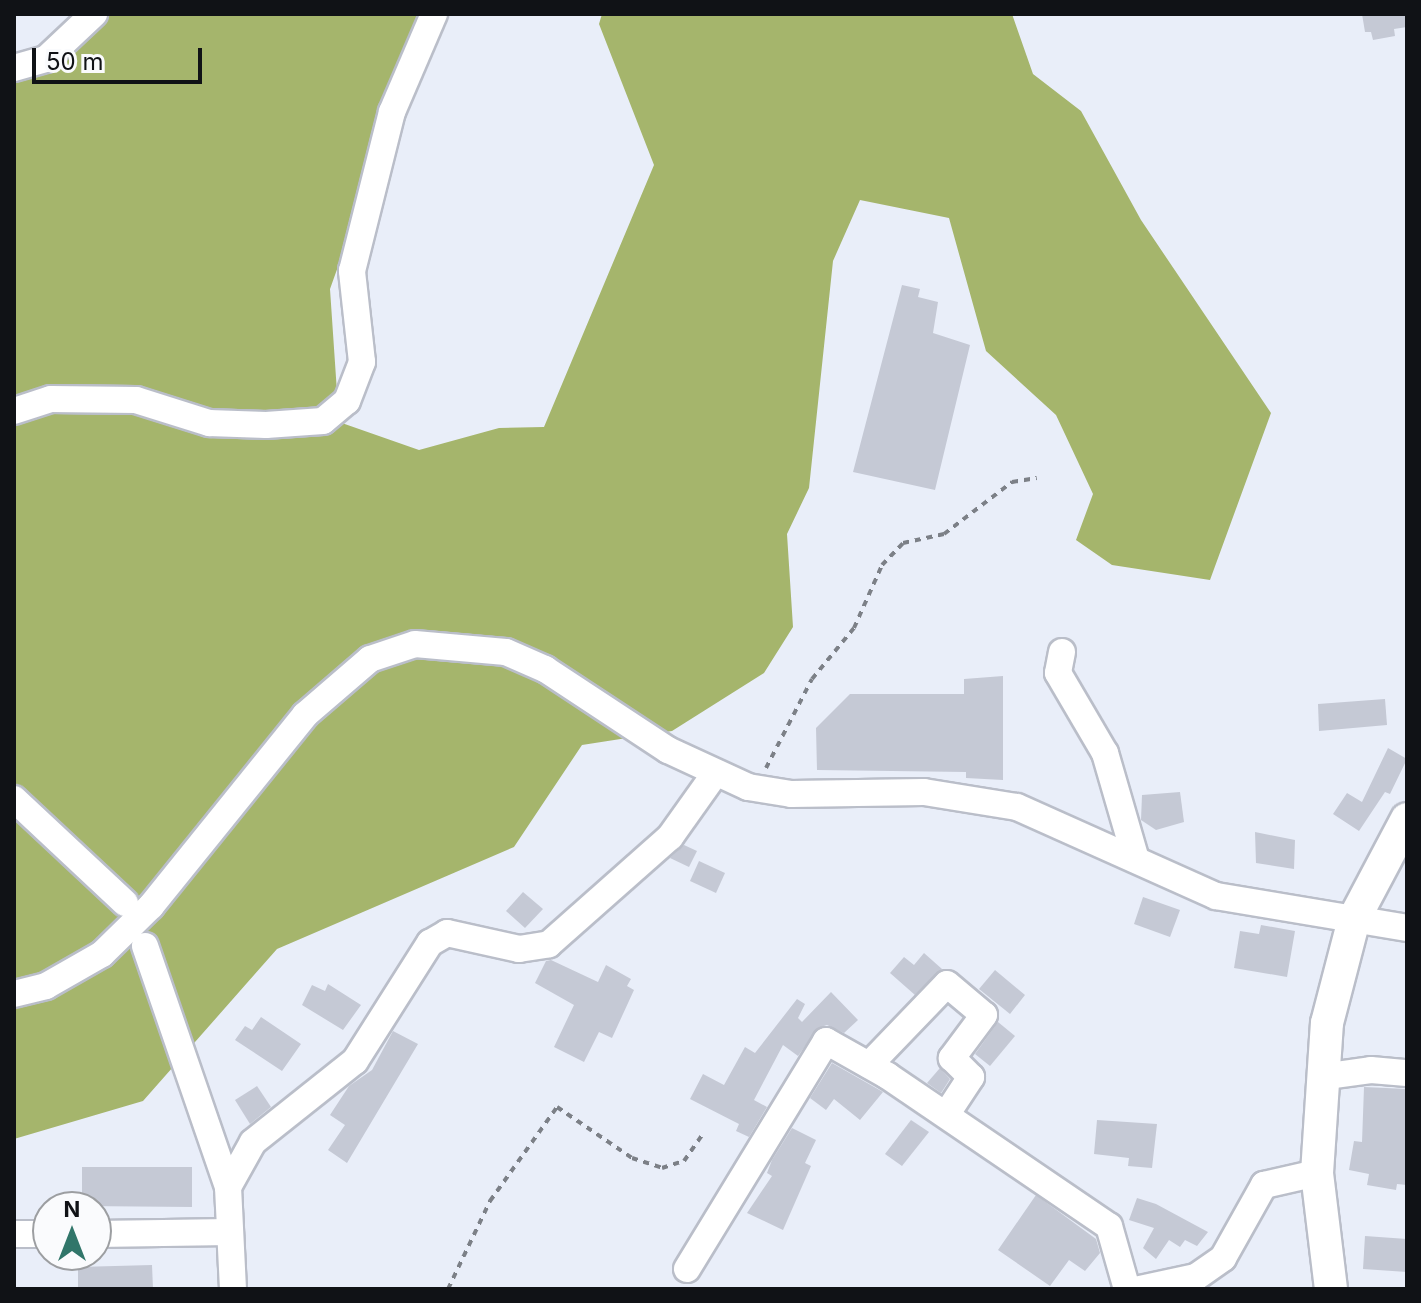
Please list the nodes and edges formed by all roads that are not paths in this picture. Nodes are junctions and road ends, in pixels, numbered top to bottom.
1 (94, 14) edge
2 (434, 14) edge
3 (14, 68) edge
4 (14, 411) edge
5 (1062, 652) dead end
6 (714, 775) junction
7 (14, 799) edge
8 (1407, 819) edge
9 (1136, 860) junction
10 (1407, 860) edge
11 (1373, 878) junction
12 (125, 903) dead end
13 (1354, 919) junction
14 (1407, 928) edge
15 (145, 946) dead end
16 (14, 994) edge
17 (869, 1065) junction
18 (1407, 1073) edge
19 (1321, 1077) junction
20 (946, 1115) junction
21 (1317, 1173) junction
22 (228, 1187) junction
23 (230, 1232) junction
24 (112, 1234) edge
25 (687, 1269) dead end
26 (1194, 1283) edge
27 (233, 1289) edge
28 (1127, 1289) edge
29 (1140, 1289) edge
30 (1331, 1289) edge

1 - 3 street
2 - 4 street
5 - 9 street
6 - 9 street
6 - 16 street
6 - 22 street
7 - 12 street
8 - 11 main road
9 - 13 street
10 - 11 street
11 - 13 main road
13 - 14 street
13 - 19 main road
15 - 22 street
17 - 20 street
17 - 20 street
17 - 25 street
18 - 19 street
19 - 21 main road
20 - 28 street
21 - 26 street
21 - 30 main road
22 - 23 street
23 - 24 street
23 - 27 street
26 - 29 street

